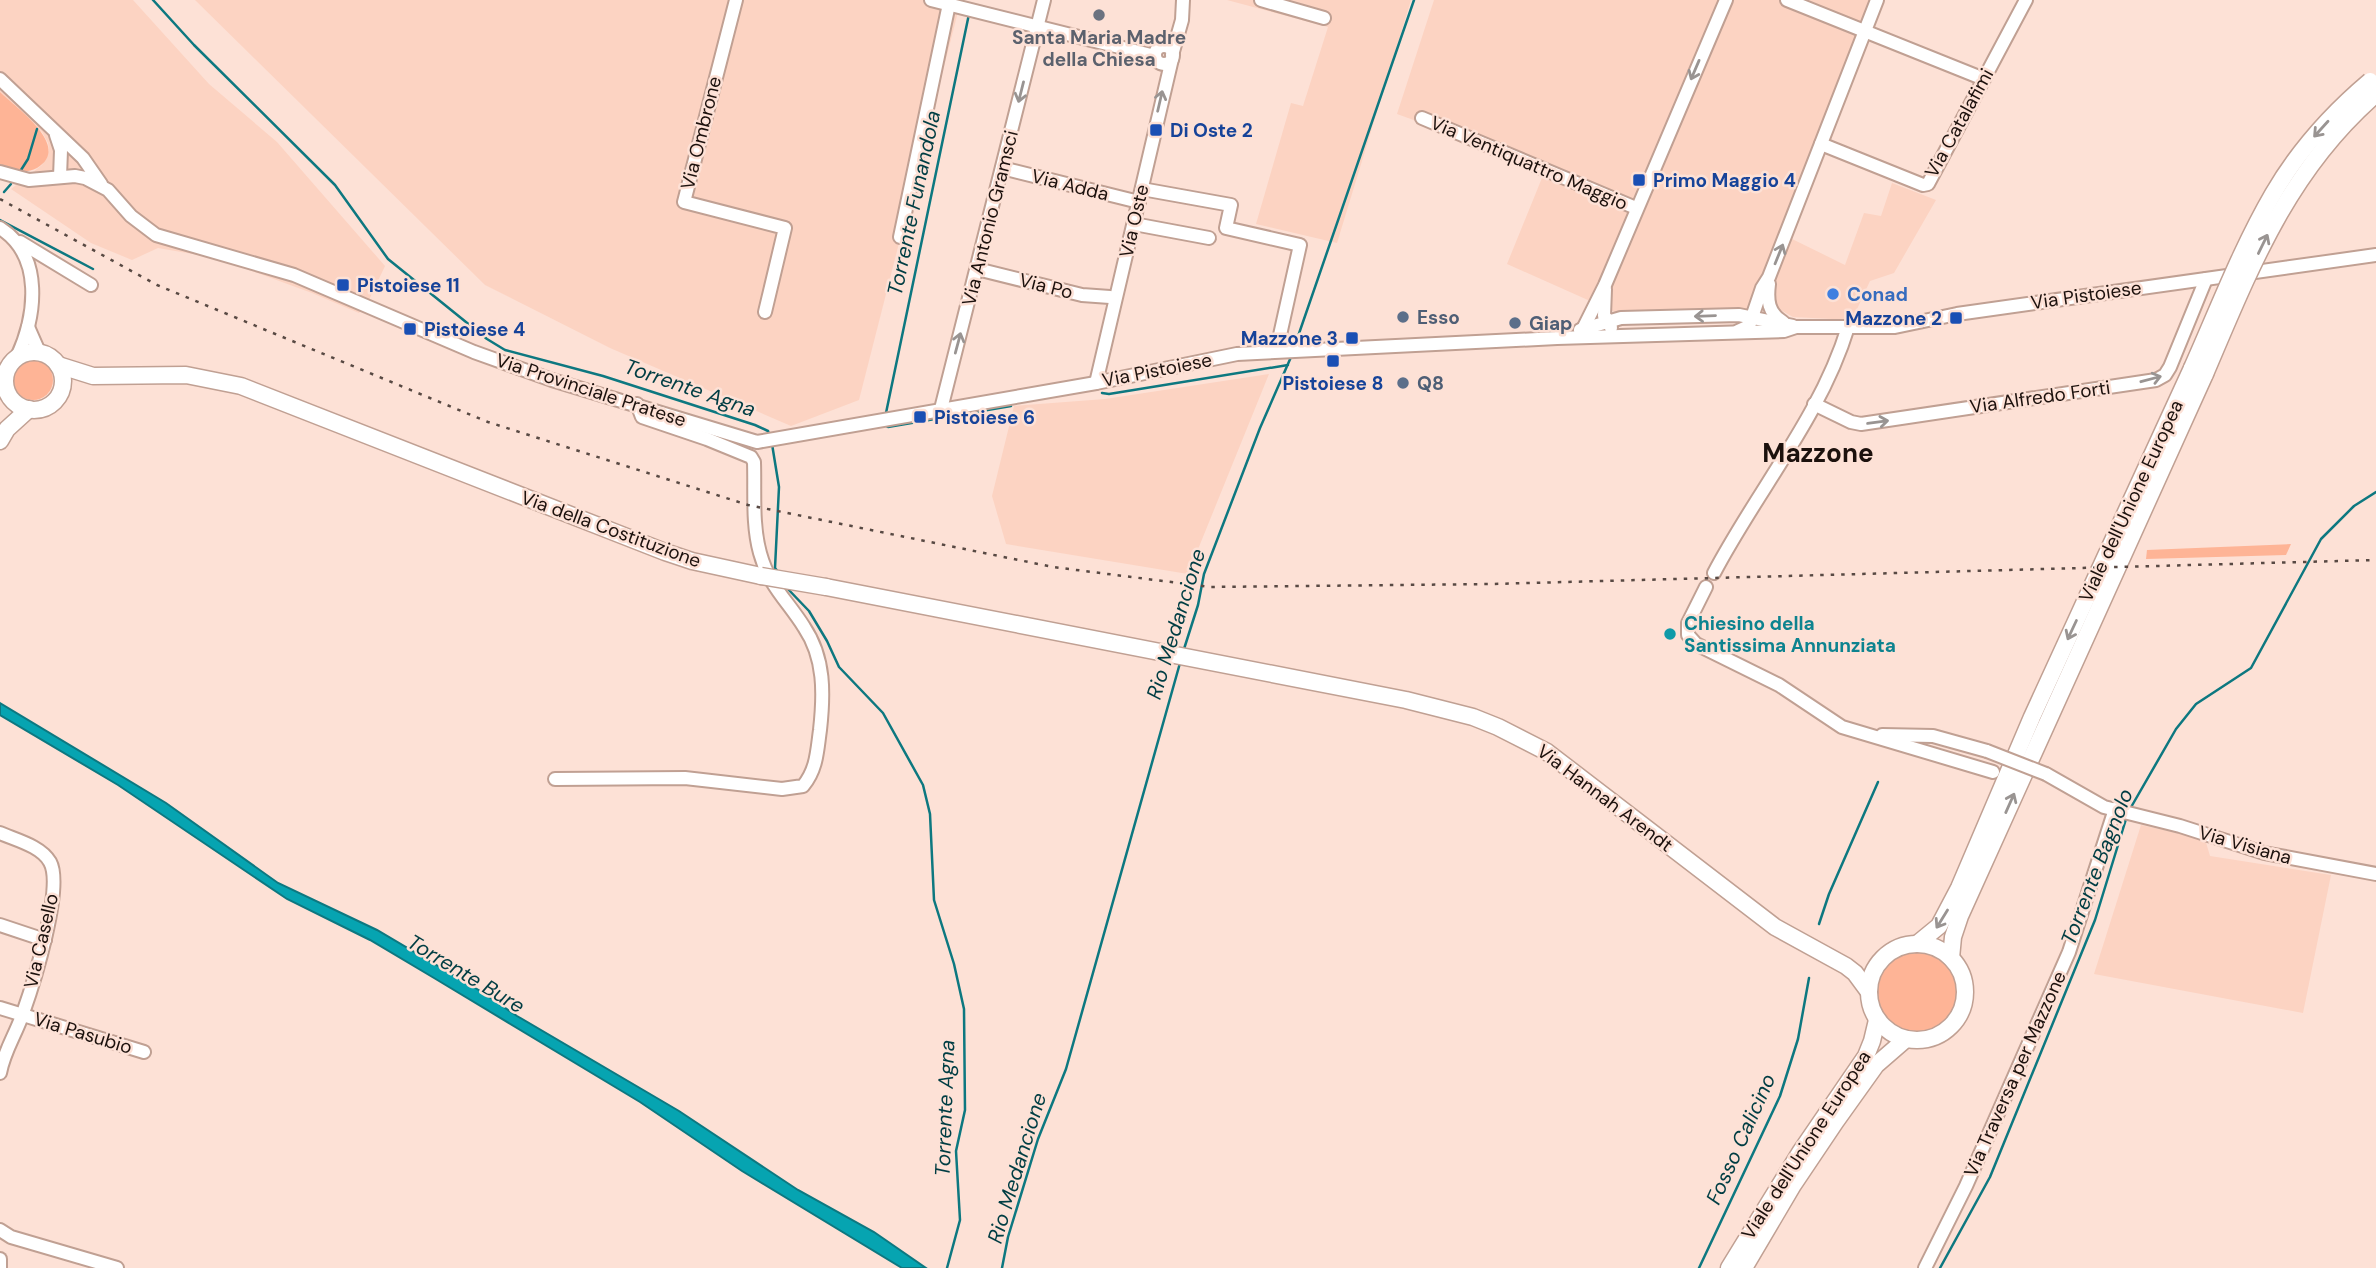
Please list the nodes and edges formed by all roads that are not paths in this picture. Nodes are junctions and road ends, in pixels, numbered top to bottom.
1 (736, 0) edge
2 (931, 0) edge
3 (1044, 0) edge
4 (1261, 0) edge
5 (1787, 0) edge
6 (1877, 0) edge
7 (2026, 0) edge
8 (1724, 2) edge
9 (1183, 3) edge
10 (952, 5) junction
11 (1324, 18) dead end
12 (1037, 26) junction
13 (1865, 33) junction
14 (1165, 54) junction
15 (0, 79) edge
16 (1984, 79) junction
17 (2374, 84) edge
18 (1422, 118) dead end
19 (54, 132) junction
20 (1821, 144) junction
21 (1002, 168) junction
22 (0, 172) edge
23 (60, 177) junction
24 (101, 184) junction
25 (1140, 195) junction
26 (1636, 208) junction
27 (1134, 224) junction
28 (0, 228) edge
29 (900, 237) dead end
30 (13, 238) junction
31 (1209, 238) dead end
32 (2376, 256) edge
33 (978, 269) junction
34 (1769, 277) junction
35 (2206, 279) junction
36 (91, 285) dead end
37 (1605, 285) junction
38 (1115, 299) junction
39 (765, 312) dead end
40 (1751, 316) junction
41 (1610, 322) junction
42 (28, 327) junction
43 (1796, 327) junction
44 (1848, 327) junction
45 (1583, 329) junction
46 (1738, 331) junction
47 (1280, 335) dead end
48 (1619, 336) junction
49 (1557, 338) junction
50 (38, 352) junction
51 (17, 357) junction
52 (58, 365) junction
53 (2198, 371) junction
54 (93, 376) junction
55 (1096, 383) junction
56 (9, 390) edge
57 (58, 396) junction
58 (637, 404) junction
59 (1814, 404) junction
60 (941, 409) junction
61 (3, 435) edge
62 (762, 441) joint
63 (1714, 573) dead end
64 (1706, 587) dead end
65 (1177, 656) joint
66 (1865, 735) junction
67 (1993, 772) dead end
68 (555, 779) dead end
69 (2123, 811) junction
70 (0, 833) edge
71 (2376, 873) edge
72 (0, 925) edge
73 (45, 940) junction
74 (1917, 944) junction
75 (1886, 955) junction
76 (1951, 958) junction
77 (1837, 959) junction
78 (1869, 992) junction
79 (0, 1008) edge
80 (23, 1015) junction
81 (1877, 1020) junction
82 (1906, 1039) junction
83 (144, 1052) dead end
84 (0, 1073) edge
85 (0, 1230) edge
86 (0, 1259) edge
87 (0, 1268) edge
88 (117, 1268) edge
89 (1728, 1268) edge
90 (1744, 1268) edge
91 (1925, 1268) edge

1 - 39 street, Via Ombrone
2 - 10 street
3 - 12 street, Via Antonio Gramsci
4 - 11 street
5 - 13 street
6 - 13 street
7 - 16 street, Via Catalafimi
8 -> 26 street
9 - 14 street, Via Oste
10 - 12 street
10 - 29 street
12 - 14 street
12 -> 21 street, Via Antonio Gramsci
13 - 16 street
13 - 20 street
25 -> 14 street, Via Oste
15 - 19 street, Via Provinciale Pratese
16 - 20 street, Via Catalafimi
17 - 53 main road, Viale dell'Unione Europea, bridge
18 - 26 street, Via Ventiquattro Maggio
19 - 23 street
19 - 24 street, Via Provinciale Pratese
34 -> 20 street
21 - 25 street, Via Adda
21 - 33 street, Via Antonio Gramsci
22 - 23 street
23 - 24 street
24 - 58 street, Via Provinciale Pratese
25 - 27 street, Via Oste
25 - 47 street, Via Adda
26 - 37 street
27 - 31 street
27 - 38 street, Via Oste
28 - 30 street
30 - 36 street
30 - 42 street
32 - 35 street, Via Pistoiese
33 - 38 street, Via Po
60 -> 33 street, Via Antonio Gramsci
34 - 40 street
34 - 43 street
35 - 44 street, Via Pistoiese
59 -> 35 street, Via Alfredo Forti
37 - 41 street
37 - 45 street
38 - 55 street, Via Oste
40 -> 41 street, Via Pistoiese
40 - 43 street, Via Pistoiese
40 - 46 street
41 - 45 street, Via Pistoiese
41 - 48 street
42 - 50 street
42 - 51 street
43 - 44 street, Via Pistoiese
43 - 46 street, Via Pistoiese
44 - 59 street
45 - 49 street, Via Pistoiese
46 - 48 street, Via Pistoiese
48 - 49 street, Via Pistoiese
49 - 55 street, Via Pistoiese
50 - 51 main road
50 - 52 main road
51 - 56 main road
52 - 54 main road
52 - 57 main road
53 -> 74 main road, Viale dell'Unione Europea
76 -> 53 main road, Viale dell'Unione Europea
54 - 57 main road
54 - 65 main road, Via della Costituzione, bridge
55 - 60 street, Via Pistoiese
56 - 57 main road
56 - 61 main road
58 - 62 street, Via Provinciale Pratese
58 - 68 street
59 - 63 street
60 - 62 street, Via Pistoiese
64 - 66 street
65 - 77 main road, Via Hannah Arendt
66 - 67 street
66 - 69 street, bridge
69 - 71 street, Via Visiana
69 - 91 street, Via Traversa per Mazzone
70 - 73 street, Via Casello
72 - 73 street
73 - 80 street, Via Casello
74 - 75 main road, Viale dell'Unione Europea
74 - 76 main road
75 - 77 main road, Viale dell'Unione Europea
75 - 78 main road
76 - 82 main road
77 - 78 main road
78 - 81 main road
79 - 80 street, Via Pasubio
80 - 83 street, Via Pasubio
80 - 84 street, Via Casello
81 - 82 main road
81 - 89 main road, Viale dell'Unione Europea
82 - 90 main road, Viale dell'Unione Europea
85 - 88 street
86 - 87 street

